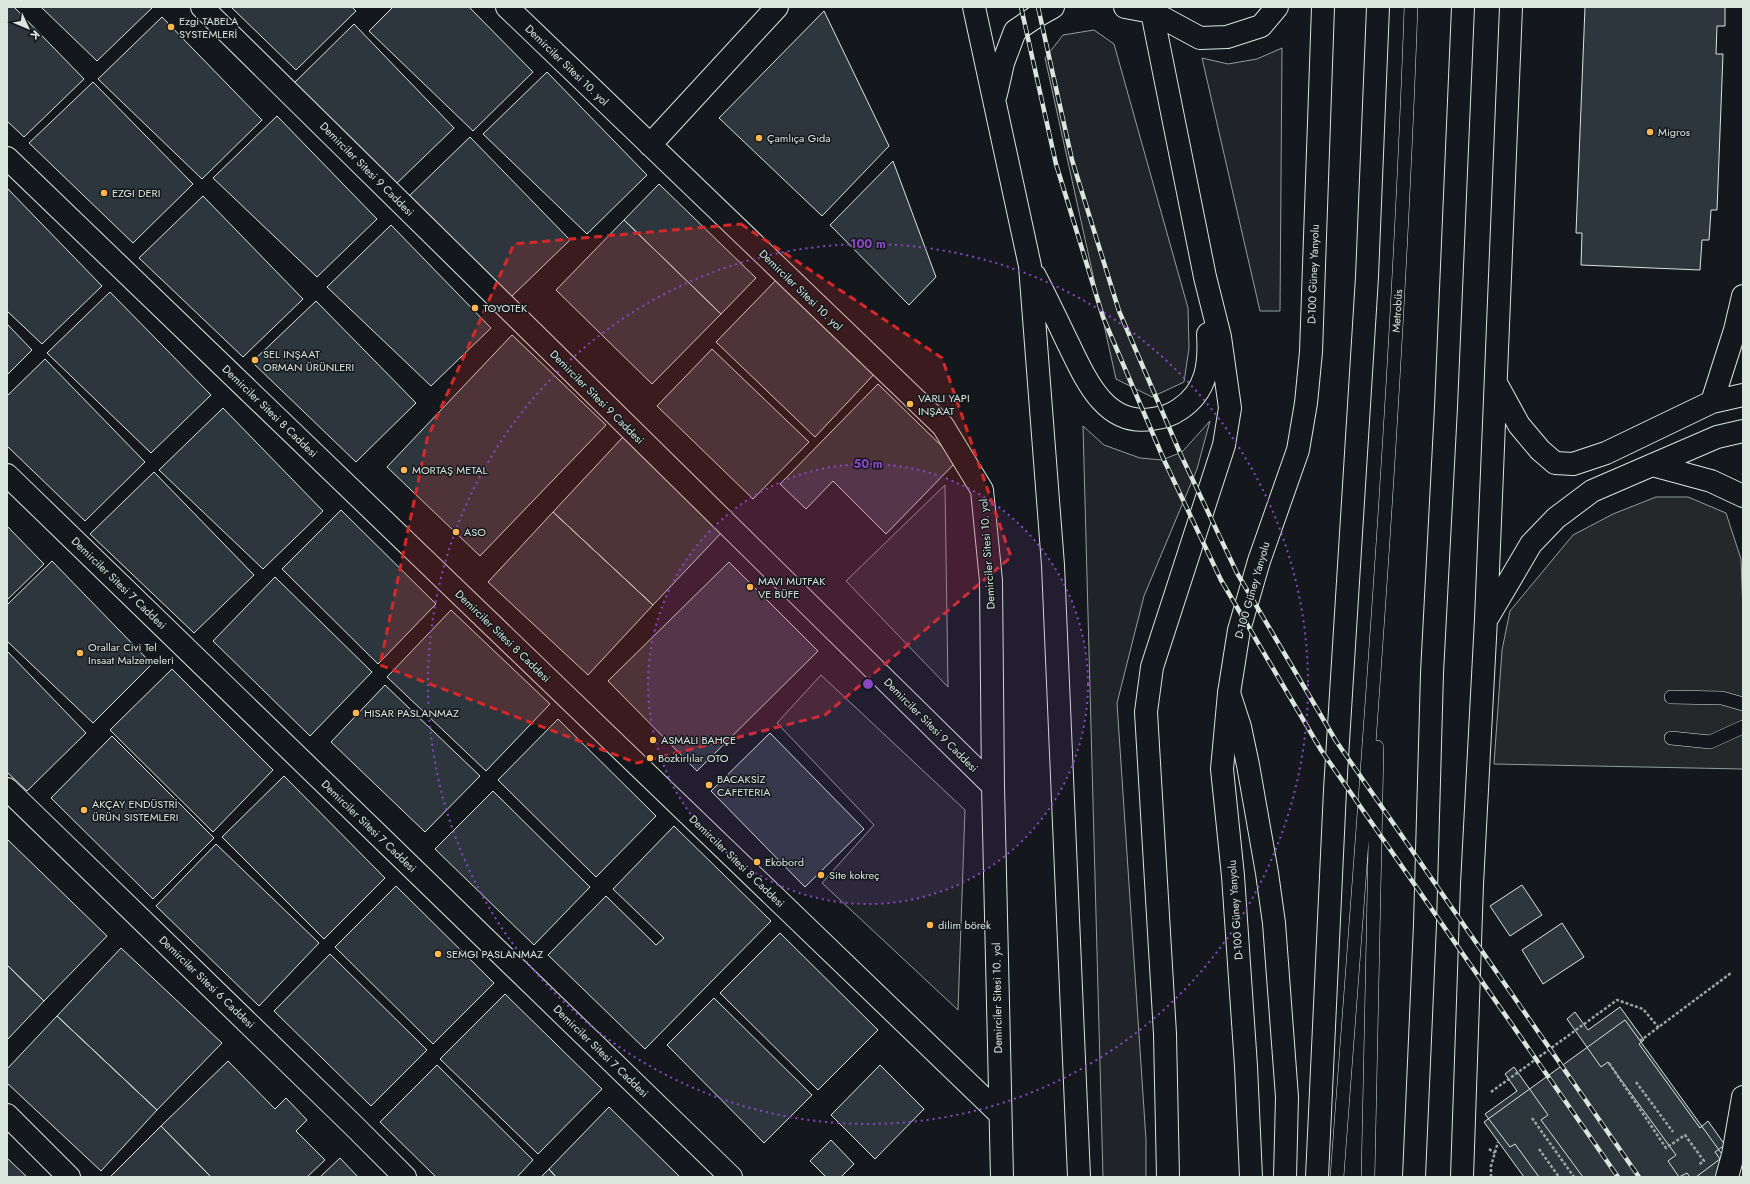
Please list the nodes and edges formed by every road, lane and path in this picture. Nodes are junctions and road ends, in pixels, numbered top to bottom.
1 (202, 7) edge
2 (507, 7) edge
3 (777, 7) edge
4 (974, 7) edge
5 (1054, 7) edge
6 (1125, 7) edge
7 (1277, 7) edge
8 (1323, 7) edge
9 (1378, 7) edge
10 (1411, 7) edge
11 (1463, 7) edge
12 (1512, 7) edge
13 (1152, 10) edge
14 (994, 101) junction
15 (650, 145) junction
16 (7, 158) edge
17 (1030, 266) junction
18 (1205, 277) junction
19 (1743, 296) edge
20 (1496, 383) junction
21 (1743, 395) edge
22 (1712, 402) junction
23 (1743, 431) edge
24 (1652, 465) junction
25 (7, 474) edge
26 (1743, 496) edge
27 (1379, 615) junction
28 (1486, 620) junction
29 (1229, 693) junction
30 (1671, 697) dead end
31 (1743, 704) edge
32 (1743, 728) edge
33 (1670, 738) dead end
34 (993, 786) junction
35 (7, 789) edge
36 (1731, 973) dead end
37 (1659, 1028) junction
38 (1640, 1041) dead end
39 (1609, 1063) dead end
40 (1636, 1082) dead end
41 (1489, 1094) dead end
42 (1743, 1097) edge
43 (1000, 1114) junction
44 (7, 1115) edge
45 (1532, 1118) dead end
46 (1673, 1132) dead end
47 (1463, 1133) junction
48 (1498, 1142) dead end
49 (1539, 1149) dead end
50 (1495, 1153) junction
51 (1698, 1165) dead end
52 (69, 1177) edge
53 (405, 1177) edge
54 (731, 1177) edge
55 (1002, 1177) edge
56 (1079, 1177) edge
57 (1168, 1177) edge
58 (1251, 1177) edge
59 (1285, 1177) edge
60 (1317, 1177) edge
61 (1337, 1177) edge
62 (1368, 1177) edge
63 (1414, 1177) edge
64 (1462, 1177) edge
65 (1491, 1177) edge
66 (1559, 1177) edge
67 (1574, 1177) edge
68 (1727, 1177) edge

1 - 34 main road, Demirciler Sitesi 9 Caddesi
2 - 15 main road, Demirciler Sitesi 10. yol
3 - 15 main road
4 - 14 main road
5 - 14 main road
6 - 13 main road
7 - 13 main road
8 - 29 main road, D-100 Güney Yanyolu
9 - 60 main road
10 - 27 lane, Metrobüs
11 - 63 main road
12 - 20 main road
13 - 18 main road
14 - 17 main road
15 - 34 main road, Demirciler Sitesi 10. yol
16 - 43 main road, Demirciler Sitesi 8 Caddesi
17 - 18 main road
17 - 56 main road
18 - 57 main road
19 - 22 main road
20 - 22 main road
20 - 28 main road
21 - 22 main road
23 - 24 main road
24 - 26 main road
24 - 28 main road
25 - 54 main road, Demirciler Sitesi 7 Caddesi
27 - 61 lane
27 - 62 lane
28 - 47 main road
29 - 58 main road, D-100 Güney Yanyolu
29 - 59 main road
30 - 31 lane
32 - 33 lane
34 - 43 main road, Demirciler Sitesi 10. yol
35 - 53 main road, Demirciler Sitesi 6 Caddesi
36 - 37 path
37 - 38 path
37 - 41 path
39 - 51 path
40 - 46 path
42 - 68 main road
43 - 55 main road, Demirciler Sitesi 10. yol
44 - 52 main road
45 - 67 path
47 - 50 path
47 - 64 main road
48 - 50 path
49 - 66 path
50 - 65 path

